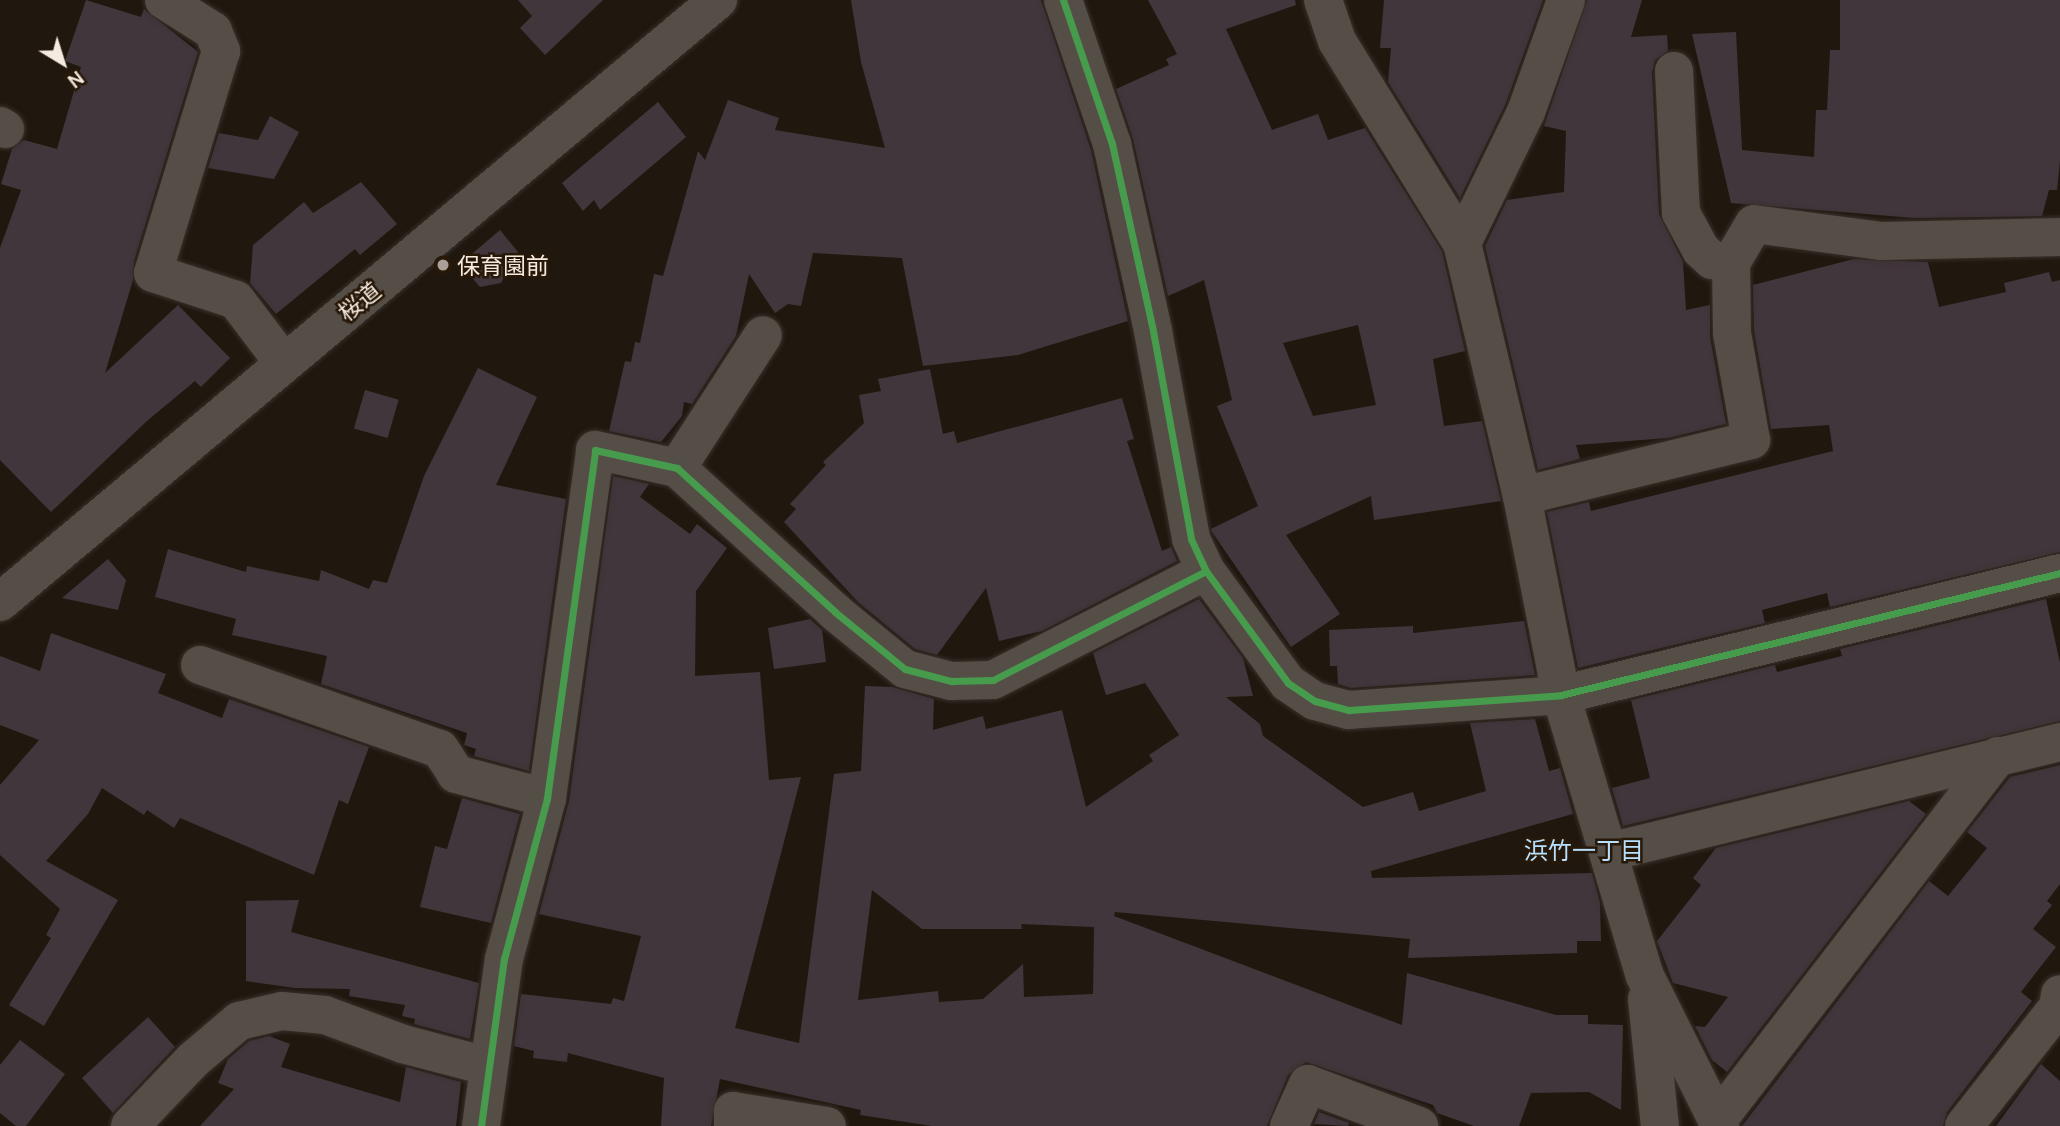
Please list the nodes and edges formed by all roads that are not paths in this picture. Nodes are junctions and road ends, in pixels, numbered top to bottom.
1 (164, 0) edge
2 (718, 0) edge
3 (1063, 0) edge
4 (1324, 0) edge
5 (1566, 0) edge
6 (1674, 71) dead end
7 (2060, 237) edge
8 (1462, 243) junction
9 (1731, 263) junction
10 (763, 335) dead end
11 (283, 362) junction
12 (677, 468) junction
13 (1522, 496) junction
14 (1206, 571) junction
15 (2060, 573) edge
16 (0, 602) edge
17 (200, 665) dead end
18 (1561, 695) junction
19 (2060, 742) edge
20 (1998, 756) junction
21 (547, 798) junction
22 (1609, 852) junction
23 (1645, 976) junction
24 (2059, 1003) edge
25 (487, 1066) junction
26 (1718, 1123) edge
27 (130, 1126) edge
28 (481, 1126) edge
29 (733, 1126) edge
30 (827, 1126) edge
31 (1289, 1126) edge
32 (1419, 1126) edge
33 (1660, 1126) edge
34 (1964, 1126) edge

1 - 11 street
2 - 11 street, 桜道
3 - 14 street
4 - 8 street
5 - 8 street
6 - 9 street
7 - 9 street
8 - 13 street
9 - 13 street
10 - 12 street
11 - 16 street, 桜道
12 - 14 street
12 - 21 street
13 - 18 street
14 - 18 street
15 - 18 street
17 - 21 street
18 - 22 street
19 - 20 street
20 - 22 street
20 - 26 street
21 - 25 street
22 - 23 street
23 - 26 street
23 - 33 street
24 - 34 street
25 - 27 street
25 - 28 street
29 - 30 street
31 - 32 street

